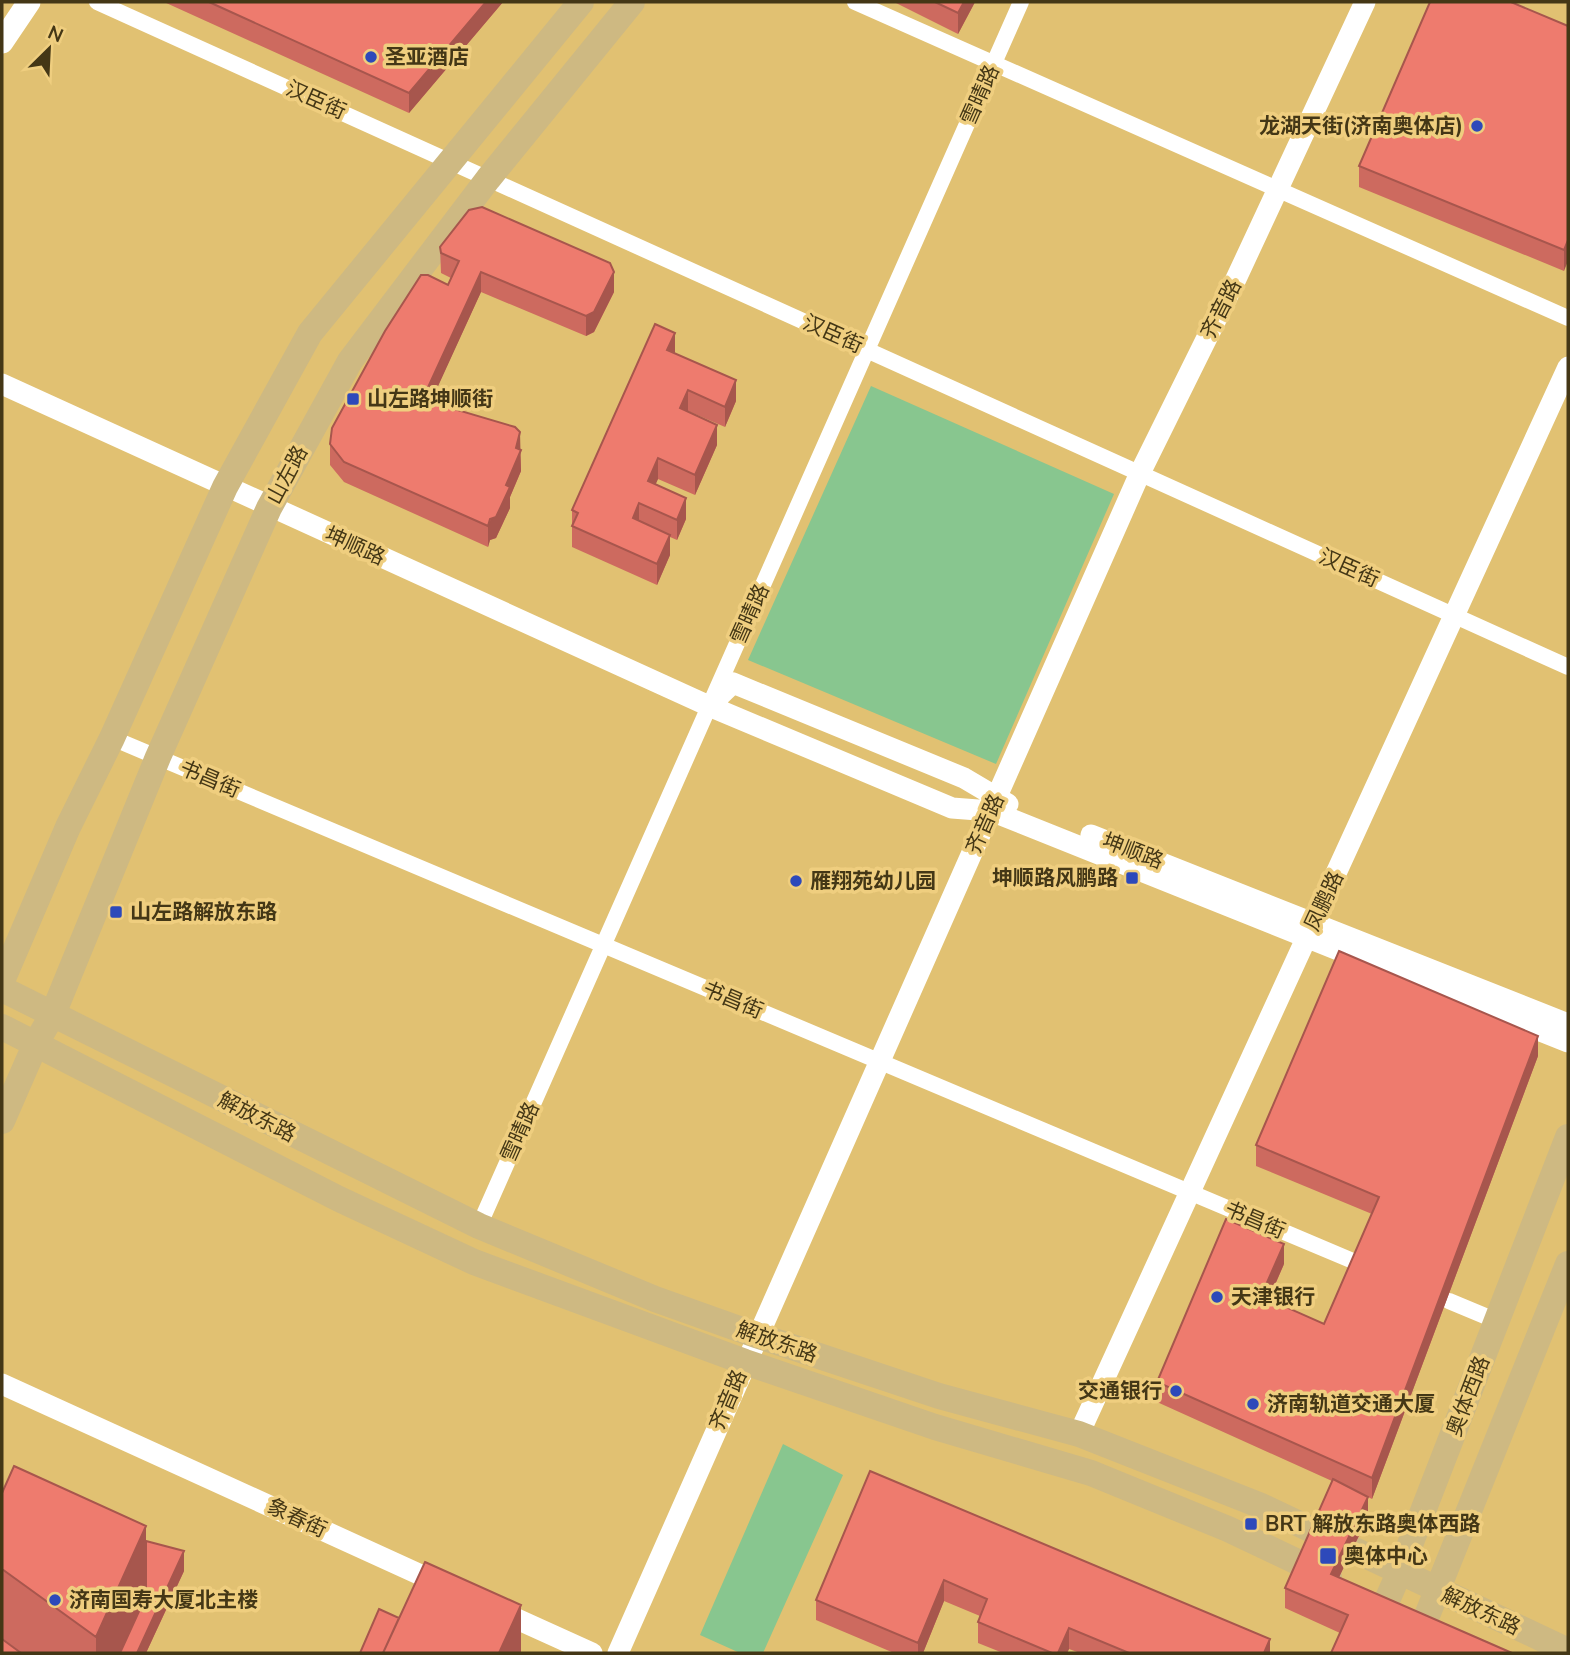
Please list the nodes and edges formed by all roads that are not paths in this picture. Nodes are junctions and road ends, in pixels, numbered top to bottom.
1 (29, 2) edge
2 (97, 2) edge
3 (581, 2) edge
4 (632, 2) edge
5 (855, 2) edge
6 (1021, 2) edge
7 (1365, 2) edge
8 (2, 42) edge
9 (994, 64) junction
10 (448, 160) junction
11 (488, 179) junction
12 (1279, 190) junction
13 (1568, 318) edge
14 (867, 350) junction
15 (1568, 367) edge
16 (2, 384) edge
17 (1140, 473) junction
18 (225, 487) junction
19 (269, 508) junction
20 (1454, 615) junction
21 (1568, 667) edge
22 (709, 706) junction
23 (112, 738) junction
24 (158, 757) junction
25 (993, 805) junction
26 (1310, 930) junction
27 (603, 946) junction
28 (2, 981) edge
29 (2, 989) edge
30 (53, 1014) junction
31 (1568, 1024) edge
32 (2, 1027) edge
33 (1568, 1042) edge
34 (36, 1043) junction
35 (878, 1061) junction
36 (2, 1121) edge
37 (1568, 1137) edge
38 (1190, 1192) junction
39 (479, 1226) junction
40 (1353, 1261) edge
41 (1568, 1264) edge
42 (1449, 1301) dead end
43 (1497, 1321) junction
44 (756, 1335) junction
45 (744, 1362) junction
46 (2, 1384) edge
47 (1079, 1434) junction
48 (1399, 1573) junction
49 (1438, 1591) junction
50 (1366, 1594) junction
51 (1436, 1627) junction
52 (1568, 1651) edge
53 (592, 1653) edge
54 (618, 1653) edge
55 (1364, 1653) edge
56 (1412, 1653) edge

1 - 8 main road
2 - 10 street, 汉臣街
3 - 10 main road
4 - 11 main road, 山左路
5 - 9 street
6 - 9 street, 雪晴路
7 - 12 street, 齐音路
9 - 12 street
9 - 14 street, 雪晴路
10 - 11 street, 汉臣街
10 - 18 main road
11 - 14 street, 汉臣街
11 - 19 main road, 山左路
12 - 13 street
12 - 17 street, 齐音路
14 - 17 street, 汉臣街
14 - 22 street, 雪晴路
15 - 20 street, 凤鹏路
16 - 18 street, 坤顺路
17 - 20 street, 汉臣街
17 - 25 street, 齐音路
18 - 19 street, 坤顺路
18 - 23 main road
19 - 22 street, 坤顺路
19 - 24 main road, 山左路
20 - 21 street, 汉臣街
20 - 26 street, 凤鹏路
22 - 25 street, 坤顺路
22 - 25 street, 坤顺路
22 - 27 street, 雪晴路
23 - 24 street, 书昌街
23 - 28 main road
24 - 27 street, 书昌街
24 - 30 main road, 山左路
25 - 26 street, 坤顺路
25 - 35 street, 齐音路
26 - 31 street, 坤顺路
26 - 33 street, 坤顺路
26 - 38 street, 凤鹏路
27 - 35 street, 书昌街
27 - 39 street, 雪晴路
29 - 30 main road, 解放东路
30 - 34 main road, 山左路
30 - 39 main road, 解放东路
32 - 34 main road, 解放东路
34 - 36 main road, 山左路
34 - 45 main road, 解放东路
35 - 38 street, 书昌街
35 - 44 street, 齐音路
37 - 43 main road, 奥体西路
38 - 40 street, 书昌街
38 - 47 street, 凤鹏路
39 - 44 main road, 解放东路
41 - 49 main road
42 - 43 street
43 - 48 main road, 奥体西路
44 - 45 street, 齐音路
44 - 47 main road, 解放东路
45 - 50 main road, 解放东路
45 - 54 street, 齐音路
46 - 53 street, 象春街
47 - 48 main road, 解放东路
48 - 49 main road, 解放东路
48 - 50 main road, 奥体西路
49 - 51 main road
49 - 52 main road, 解放东路
50 - 51 main road, 解放东路
50 - 55 main road, 奥体西路
51 - 56 main road

